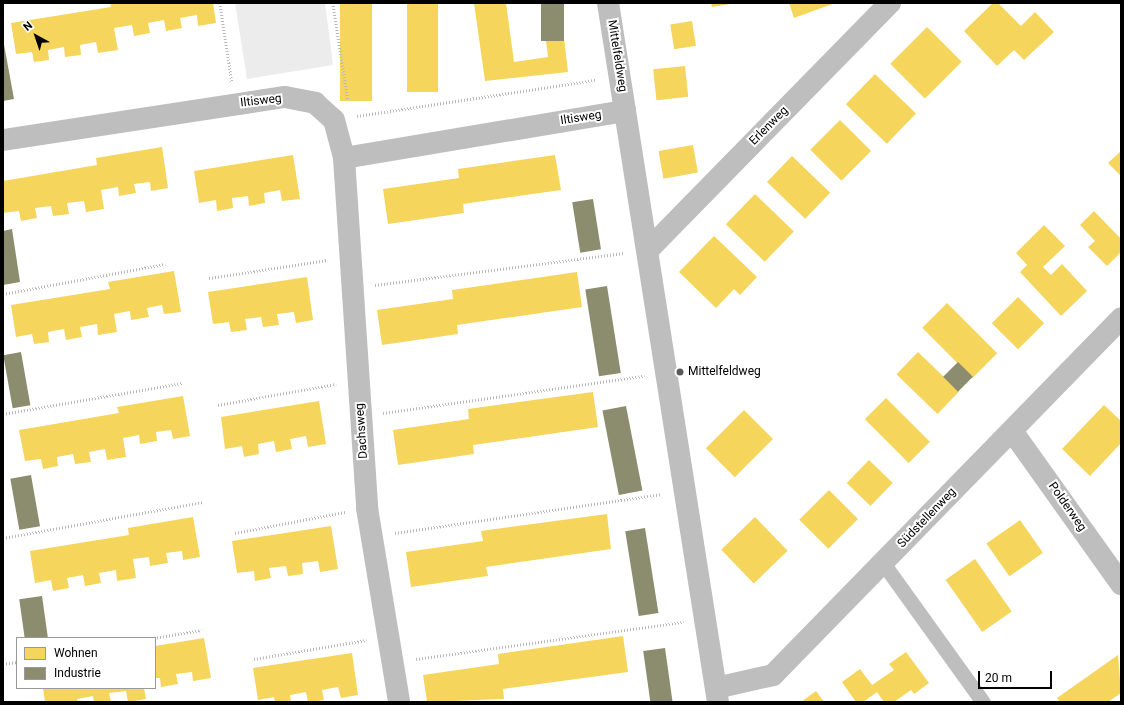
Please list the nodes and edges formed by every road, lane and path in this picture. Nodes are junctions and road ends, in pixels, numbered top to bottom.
1 (220, 3) edge
2 (334, 3) edge
3 (608, 3) edge
4 (890, 3) edge
5 (620, 76) junction
6 (348, 102) dead end
7 (236, 104) junction
8 (625, 111) junction
9 (350, 117) dead end
10 (3, 140) edge
11 (344, 158) junction
12 (648, 250) junction
13 (350, 256) junction
14 (165, 264) dead end
15 (208, 278) dead end
16 (353, 288) junction
17 (3, 294) edge
18 (1121, 319) edge
19 (666, 373) junction
20 (359, 380) junction
21 (182, 383) dead end
22 (218, 405) dead end
23 (3, 414) edge
24 (361, 416) junction
25 (1012, 431) junction
26 (685, 490) junction
27 (204, 502) dead end
28 (367, 508) junction
29 (235, 533) dead end
30 (372, 536) junction
31 (3, 538) edge
32 (883, 563) junction
33 (1121, 584) edge
34 (705, 619) junction
35 (201, 630) dead end
36 (388, 636) junction
37 (156, 638) edge
38 (254, 659) dead end
39 (16, 662) edge
40 (392, 662) junction
41 (3, 664) edge
42 (717, 695) edge
43 (399, 702) edge
44 (983, 702) edge

1 - 7 path
2 - 6 path
3 - 5 street, Mittelfeldweg
4 - 12 street, Erlenweg
5 - 8 street, Mittelfeldweg
5 - 9 path
7 - 10 street, Iltisweg
7 - 11 street, Iltisweg
8 - 11 street, Iltisweg
8 - 12 street, Mittelfeldweg
11 - 13 street, Dachsweg
12 - 16 path
12 - 19 street, Mittelfeldweg
13 - 15 path
13 - 16 street, Dachsweg
14 - 17 path
16 - 20 street, Dachsweg
18 - 25 street, Südstellenweg
19 - 24 path
19 - 26 street, Mittelfeldweg
20 - 22 path
20 - 24 street, Dachsweg
21 - 23 path
24 - 28 street, Dachsweg
25 - 32 street, Südstellenweg
25 - 33 street, Polderweg
26 - 30 path
26 - 34 street, Mittelfeldweg
27 - 31 path
28 - 29 path
28 - 30 street, Dachsweg
30 - 36 street, Dachsweg
32 - 42 street, Südstellenweg
32 - 44 lane
34 - 40 path
34 - 42 street, Mittelfeldweg
35 - 37 path
36 - 38 path
36 - 40 street, Dachsweg
39 - 41 path
40 - 43 street, Dachsweg

